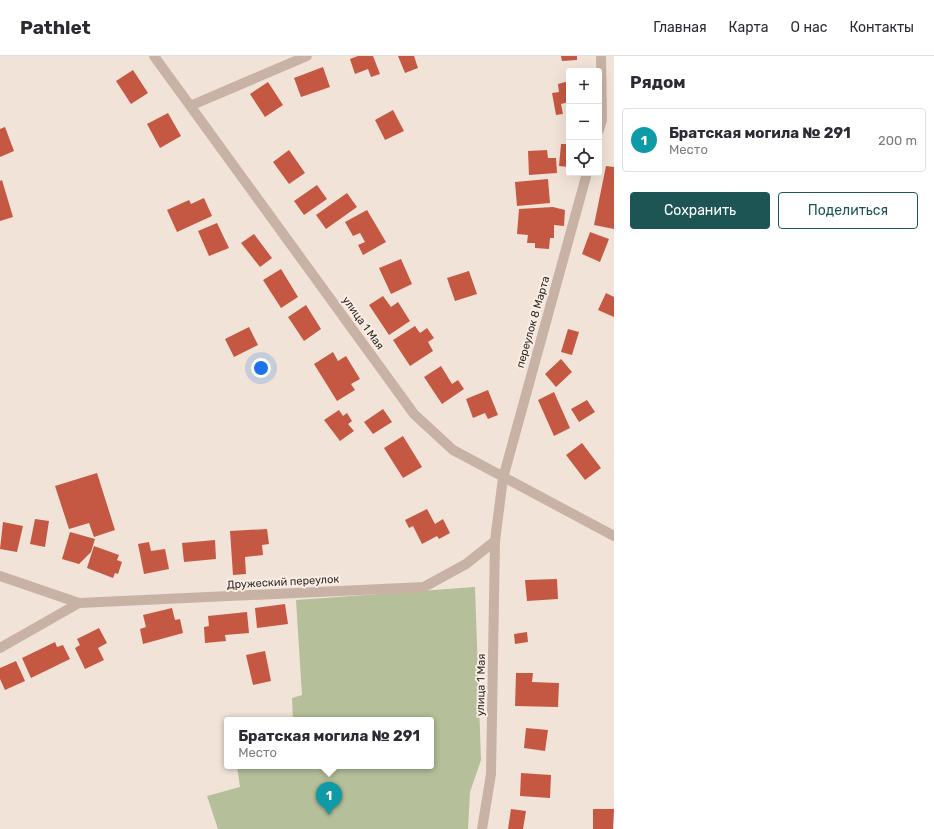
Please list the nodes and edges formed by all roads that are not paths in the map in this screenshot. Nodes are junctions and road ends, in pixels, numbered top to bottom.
1 (154, 56) edge
2 (307, 56) edge
3 (601, 56) edge
4 (602, 104) edge
5 (190, 106) junction
6 (586, 176) edge
7 (503, 478) junction
8 (614, 536) edge
9 (494, 541) junction
10 (0, 576) edge
11 (79, 603) junction
12 (0, 648) edge
13 (482, 829) edge

1 - 5 street, улица 1 Мая
2 - 5 street
3 - 4 street
5 - 7 street, улица 1 Мая
6 - 7 street, переулок 8 Марта
7 - 8 street, улица 1 Мая
7 - 9 street
9 - 11 street, Дружеский переулок
9 - 13 street, улица 1 Мая
10 - 11 street, Дружеский переулок
11 - 12 street

